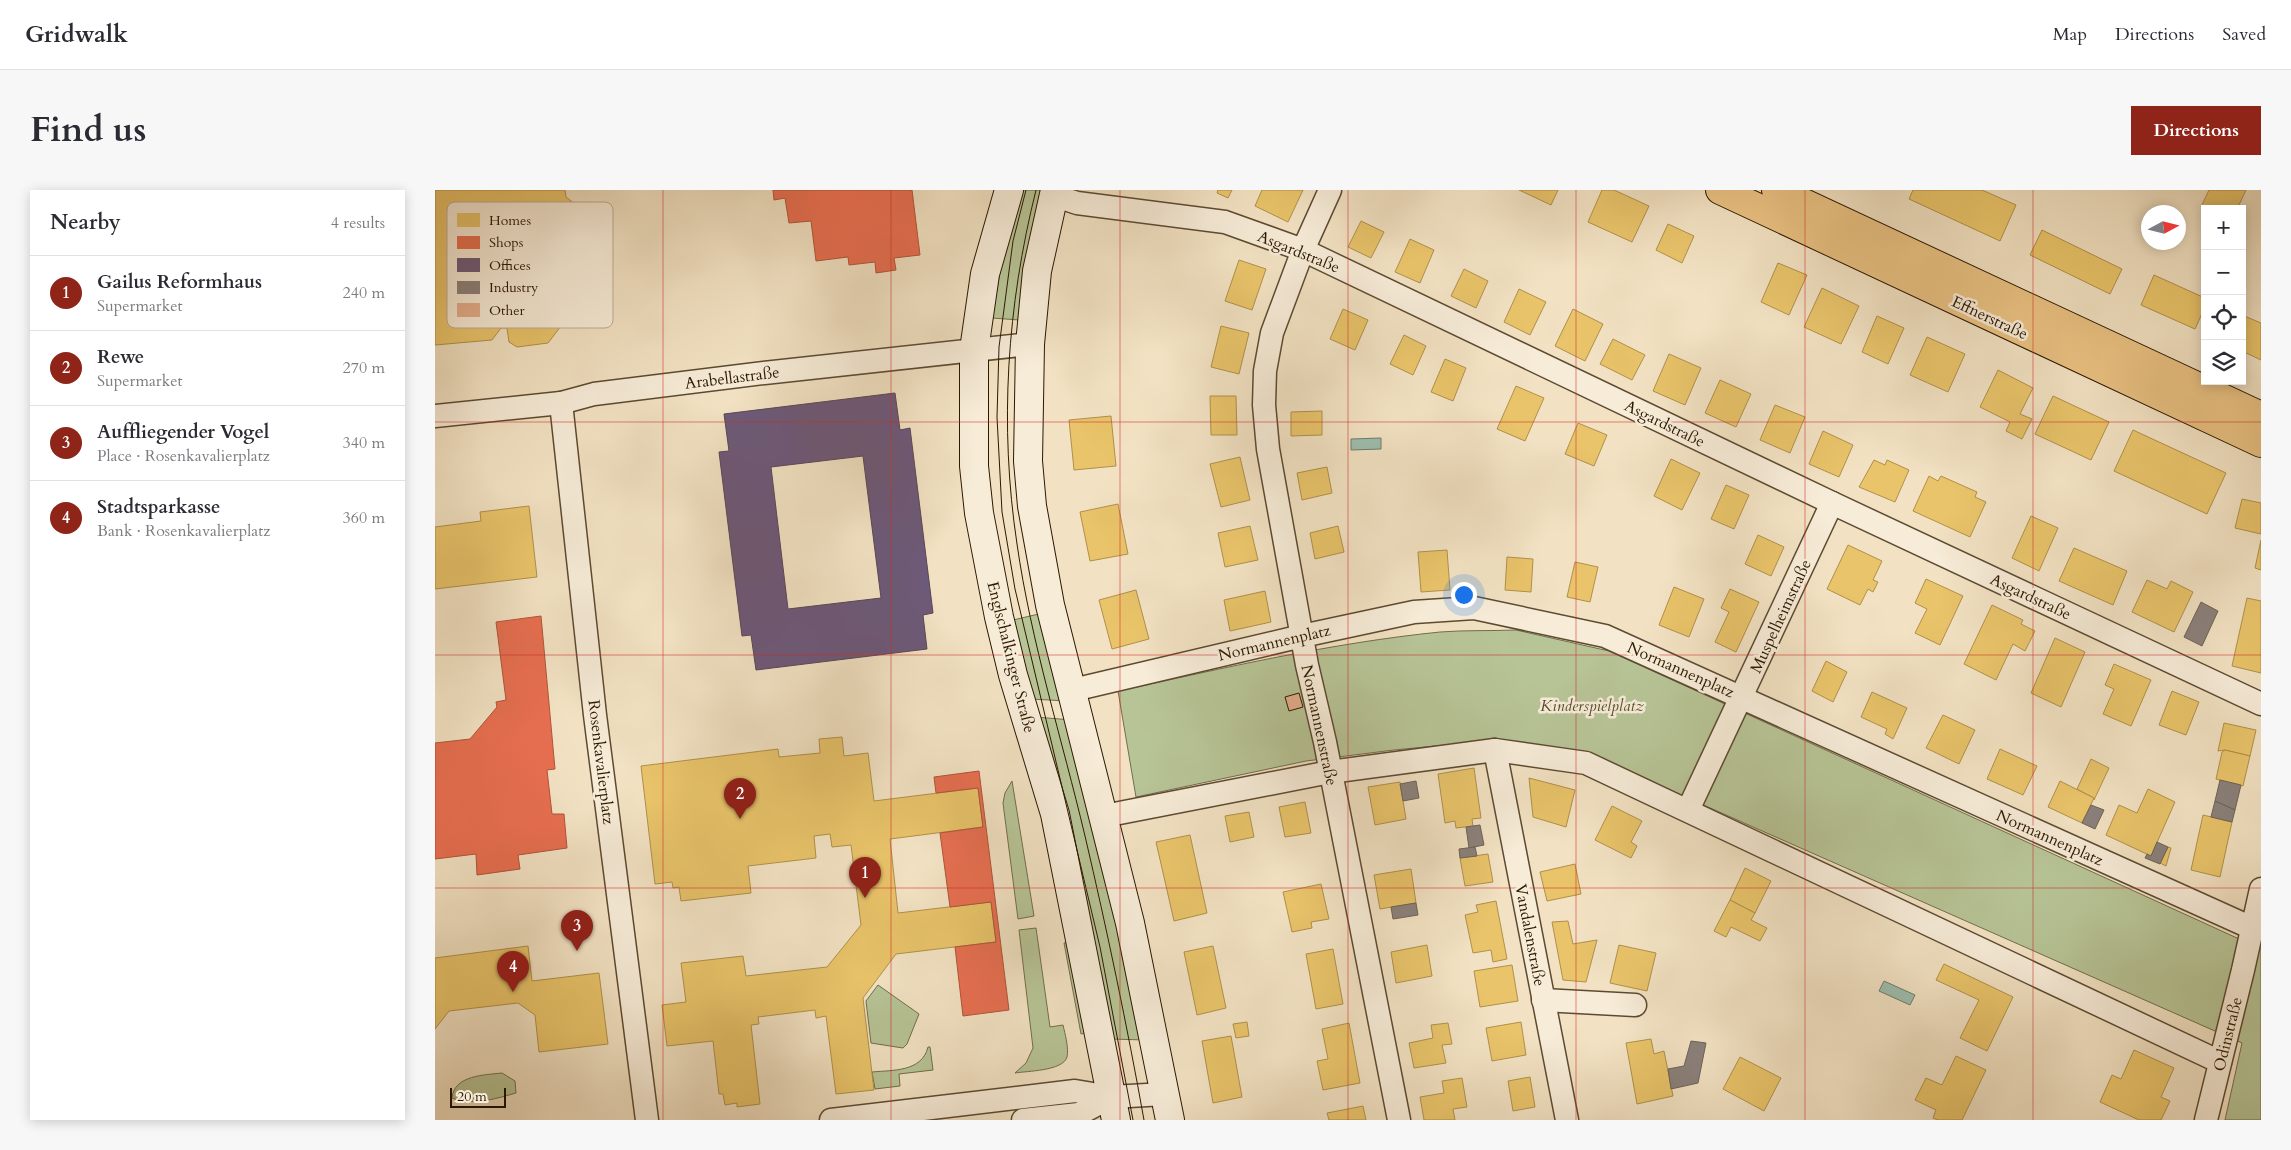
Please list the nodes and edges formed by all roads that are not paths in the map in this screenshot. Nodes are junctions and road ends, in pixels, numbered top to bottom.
1 (1009, 190) edge
2 (1330, 190) edge
3 (1720, 190) edge
4 (1776, 190) edge
5 (1054, 192) edge
6 (1303, 250) junction
7 (1030, 344) junction
8 (974, 350) junction
9 (561, 403) junction
10 (435, 416) edge
11 (2261, 416) edge
12 (2261, 443) edge
13 (1832, 504) junction
14 (1302, 636) junction
15 (1073, 690) junction
16 (1743, 696) junction
17 (2261, 704) edge
18 (1495, 750) junction
19 (1330, 772) junction
20 (1688, 810) junction
21 (1105, 816) junction
22 (2261, 889) edge
23 (2252, 928) junction
24 (1543, 1000) junction
25 (1635, 1005) dead end
26 (2220, 1062) junction
27 (1168, 1107) edge
28 (1113, 1109) edge
29 (647, 1120) edge
30 (831, 1120) edge
31 (1023, 1120) edge
32 (1399, 1120) edge
33 (1567, 1120) edge
34 (2206, 1120) edge

1 - 8 main road, Englschalkinger Straße
2 - 6 street, Normannenstraße
3 - 12 main road, Effnerstraße
4 - 11 main road, Effnerstraße
5 - 6 street, Asgardstraße
5 - 7 main road
6 - 13 street, Asgardstraße
6 - 14 street, Normannenstraße
7 - 8 street, Arabellastraße
7 - 15 main road
8 - 9 street, Arabellastraße
8 - 28 main road, Englschalkinger Straße
9 - 10 street, Arabellastraße
9 - 29 street, Rosenkavalierplatz
13 - 16 street, Muspelheimstraße
13 - 17 street, Asgardstraße
14 - 15 street, Normannenplatz
14 - 16 street, Normannenplatz
14 - 19 street, Normannenstraße
15 - 21 main road
16 - 20 street, Muspelheimstraße
16 - 23 street, Normannenplatz
18 - 19 street
18 - 20 street
18 - 24 street, Vandalenstraße
19 - 21 street
19 - 32 street, Normannenstraße
20 - 26 street
21 - 27 main road
22 - 23 street, Odinstraße
23 - 26 street, Odinstraße
24 - 25 street
24 - 33 street, Vandalenstraße
26 - 34 street, Odinstraße
27 - 28 street
28 - 30 street
28 - 31 street

